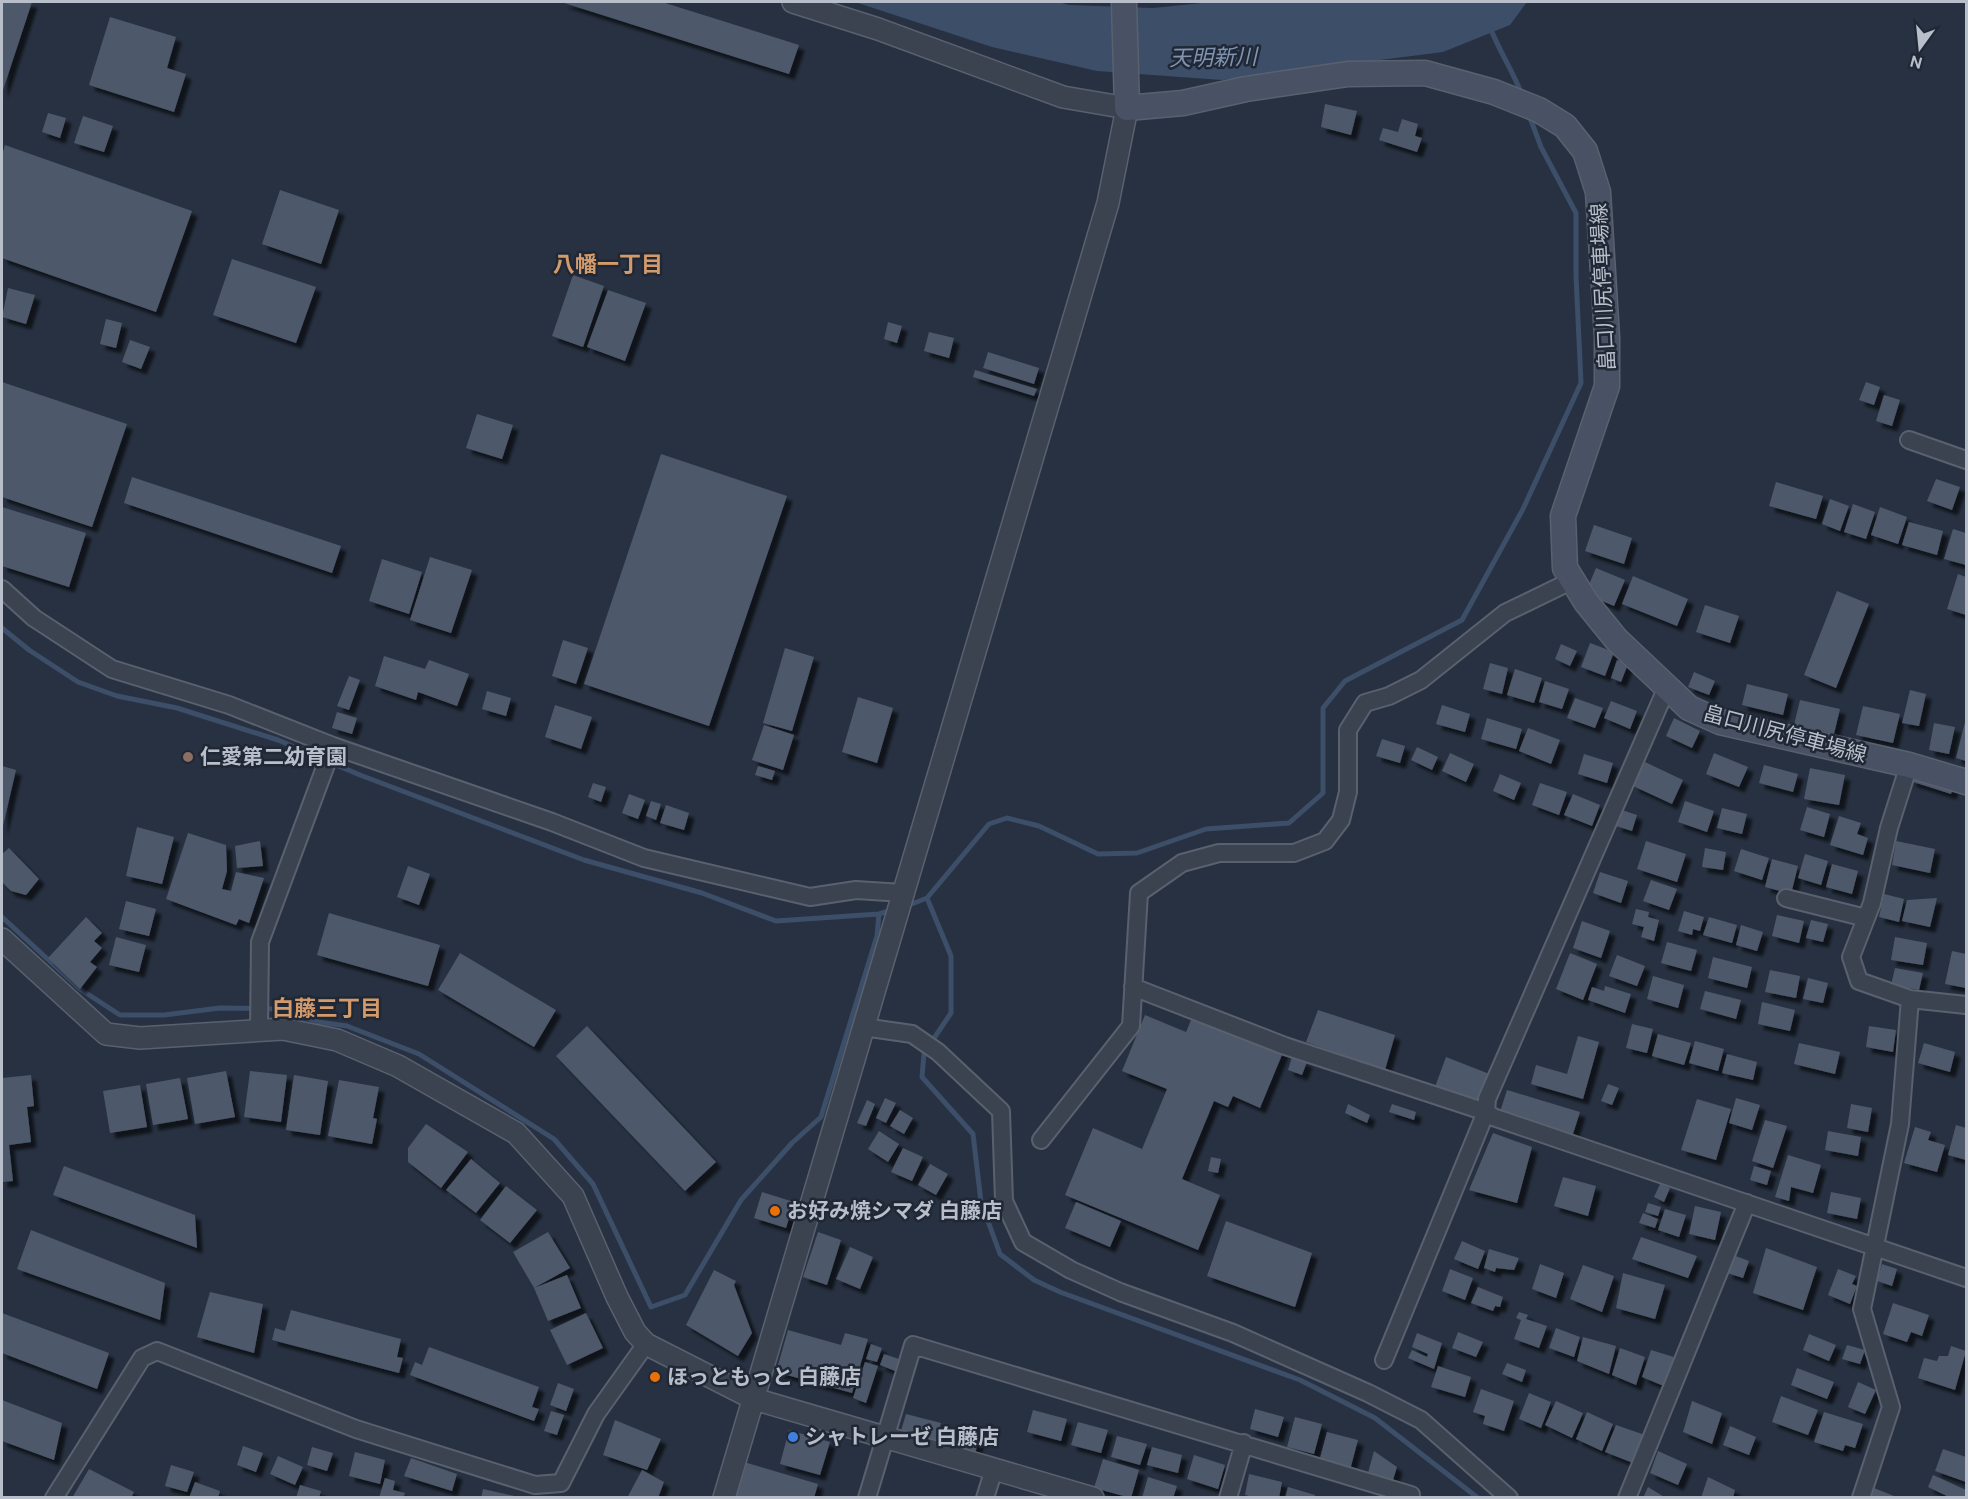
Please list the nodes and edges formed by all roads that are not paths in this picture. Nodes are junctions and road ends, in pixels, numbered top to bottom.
1 (793, 2) edge
2 (1124, 2) edge
3 (1127, 108) junction
4 (1909, 440) dead end
5 (1966, 460) edge
6 (1573, 580) junction
7 (2, 589) edge
8 (1667, 687) junction
9 (333, 746) junction
10 (1910, 765) junction
11 (1966, 782) edge
12 (903, 892) junction
13 (1786, 898) dead end
14 (1866, 918) junction
15 (2, 939) edge
16 (1133, 987) junction
17 (1910, 999) junction
18 (1966, 1005) edge
19 (863, 1027) junction
20 (259, 1030) junction
21 (1486, 1112) junction
22 (1041, 1140) dead end
23 (1747, 1203) junction
24 (1874, 1246) junction
25 (1966, 1278) edge
26 (646, 1344) junction
27 (1384, 1360) dead end
28 (754, 1399) junction
29 (885, 1438) junction
30 (1244, 1443) junction
31 (994, 1469) junction
32 (54, 1497) edge
33 (724, 1497) edge
34 (867, 1497) edge
35 (985, 1497) edge
36 (1093, 1497) edge
37 (1227, 1497) edge
38 (1411, 1497) edge
39 (1509, 1497) edge
40 (1627, 1497) edge
41 (1861, 1497) edge

1 - 3 street
2 - 3 main road
3 - 6 main road, 畠口川尻停車場線
3 - 12 street
4 - 5 street
6 - 8 main road, 畠口川尻停車場線
6 - 16 street
7 - 9 street
8 - 10 main road, 畠口川尻停車場線
8 - 21 street
9 - 12 street
9 - 20 street
10 - 11 main road, 畠口川尻停車場線
10 - 14 street
12 - 19 street
13 - 14 street
14 - 17 street
15 - 20 street
16 - 21 street
16 - 22 street
17 - 18 street
17 - 24 street
19 - 28 street
19 - 39 street
20 - 26 street
21 - 23 street
21 - 27 street
23 - 24 street
23 - 40 street
24 - 25 street
24 - 41 street
26 - 28 street
26 - 32 street
28 - 29 street
28 - 33 street
29 - 30 street
29 - 31 street
29 - 34 street
30 - 37 street
30 - 38 street
31 - 35 street
31 - 36 street

